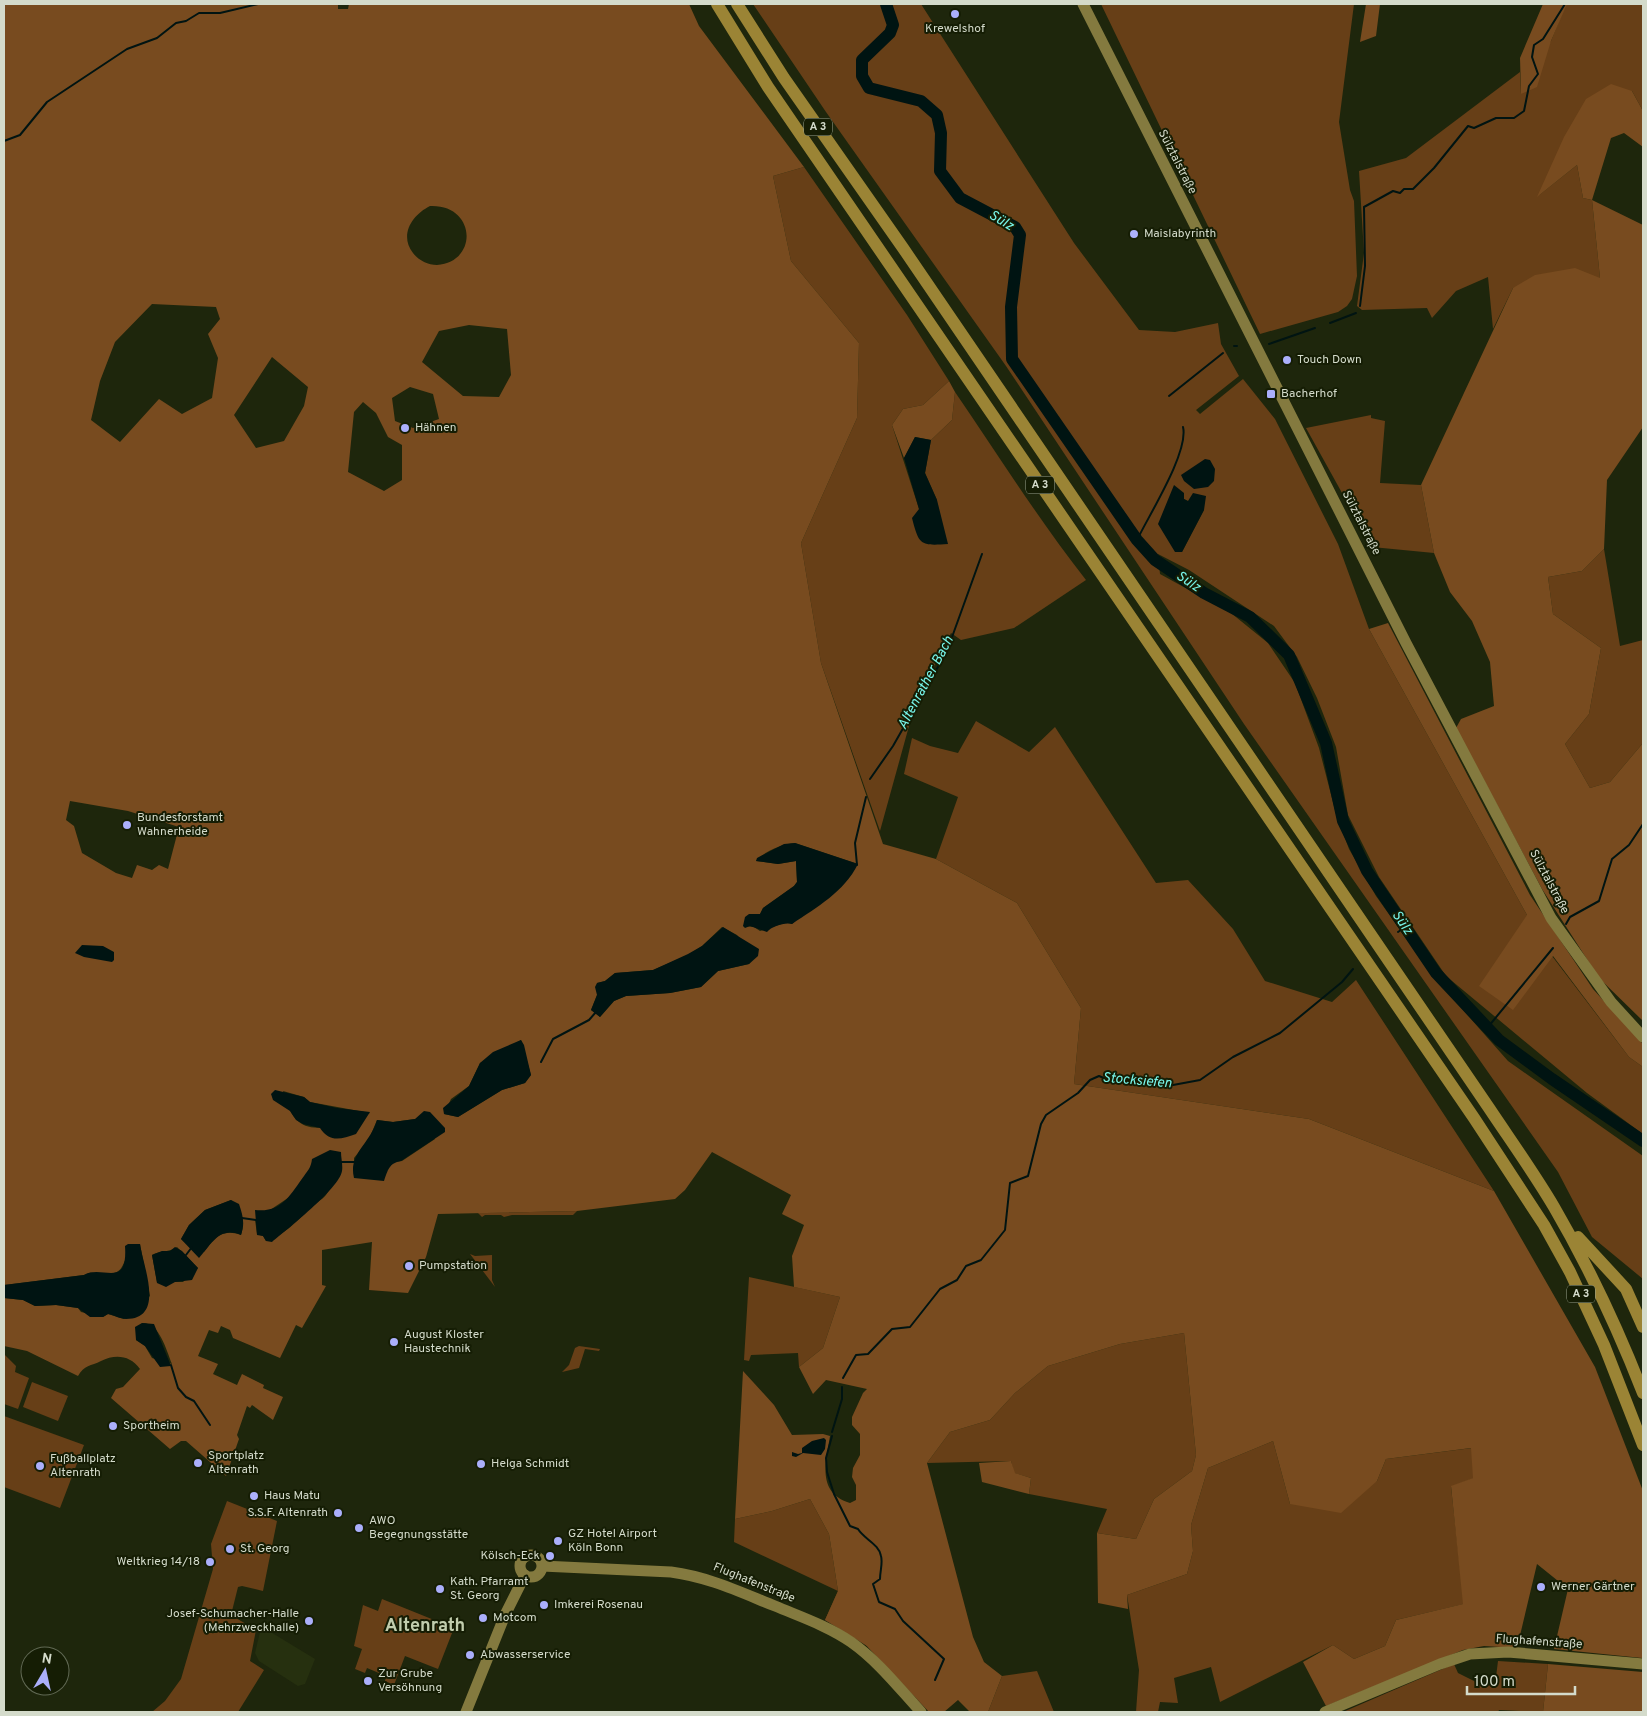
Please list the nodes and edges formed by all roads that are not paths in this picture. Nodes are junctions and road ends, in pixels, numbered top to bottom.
1 (717, 4) edge
2 (737, 4) edge
3 (1083, 4) edge
4 (1643, 1037) edge
5 (1554, 1206) junction
6 (1643, 1327) edge
7 (1643, 1394) edge
8 (1643, 1445) edge
9 (542, 1566) junction
10 (525, 1575) junction
11 (1643, 1664) edge
12 (466, 1712) edge
13 (921, 1712) edge
14 (1325, 1712) edge

1 - 8 highway, A 3
2 - 5 highway, A 3
3 - 4 main road, Sülztalstraße
5 - 6 highway
5 - 7 highway, A 3
9 - 10 main road
9 - 10 main road
9 - 13 main road, Flughafenstraße
10 - 12 main road
11 - 14 main road, Flughafenstraße

